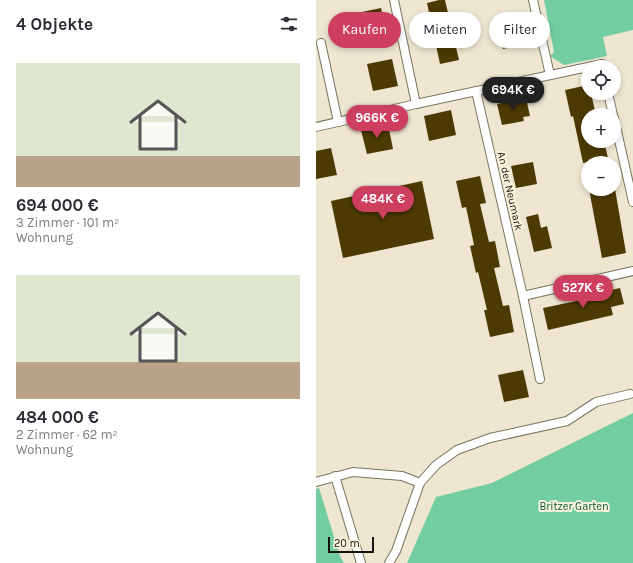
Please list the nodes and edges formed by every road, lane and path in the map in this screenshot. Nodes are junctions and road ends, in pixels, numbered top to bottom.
1 (394, 0) edge
2 (533, 0) edge
3 (321, 43) dead end
4 (581, 68) edge
5 (550, 75) junction
6 (476, 91) junction
7 (416, 104) junction
8 (338, 122) junction
9 (316, 127) edge
10 (621, 148) edge
11 (633, 202) edge
12 (633, 271) edge
13 (523, 296) junction
14 (540, 379) dead end
15 (630, 394) dead end
16 (335, 476) junction
17 (316, 482) edge
18 (420, 483) junction
19 (361, 563) edge
20 (389, 563) edge

1 - 7 lane
2 - 5 lane
3 - 8 lane
4 - 5 lane
5 - 6 lane
6 - 7 lane
6 - 13 lane, An der Neumark
7 - 8 lane
8 - 9 lane
10 - 11 lane
12 - 13 lane
13 - 14 lane, An der Neumark
15 - 18 lane
16 - 17 lane
16 - 18 lane
16 - 19 lane
18 - 20 lane

